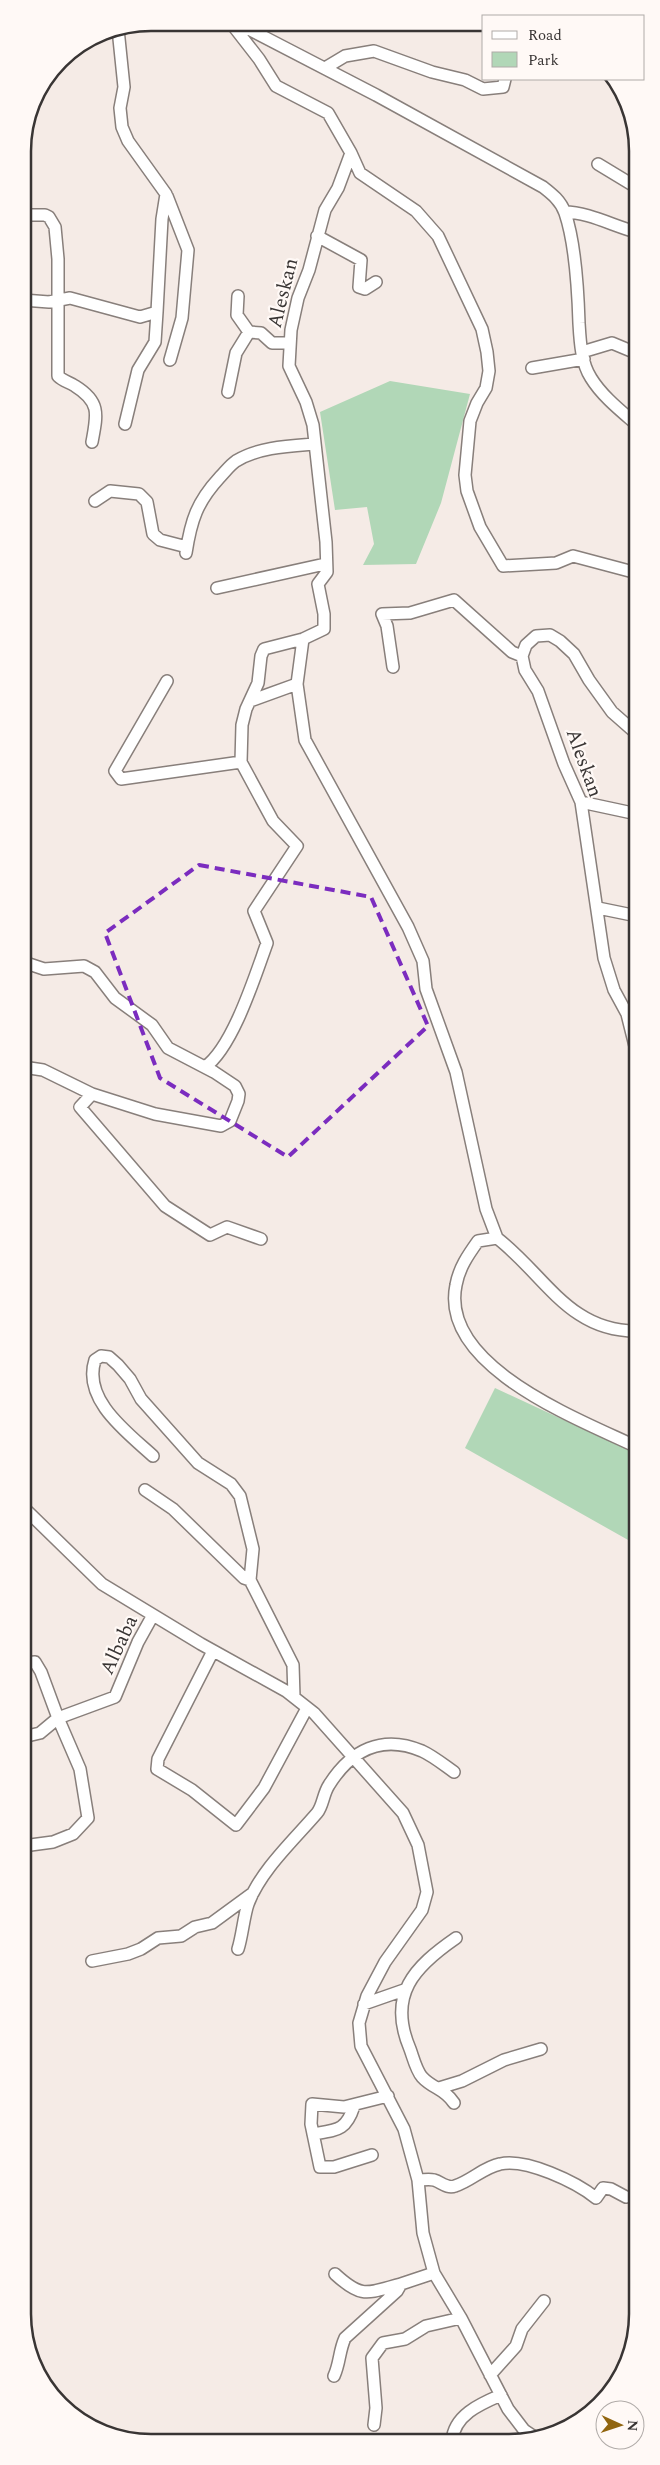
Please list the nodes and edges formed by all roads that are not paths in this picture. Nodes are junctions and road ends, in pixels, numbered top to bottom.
1 (237, 31) edge
2 (253, 31) edge
3 (119, 35) edge
4 (325, 68) junction
5 (505, 80) edge
6 (351, 152) junction
7 (598, 164) dead end
8 (629, 183) edge
9 (166, 194) junction
10 (565, 212) junction
11 (32, 215) edge
12 (629, 230) edge
13 (317, 236) junction
14 (376, 282) dead end
15 (238, 296) dead end
16 (57, 301) junction
17 (32, 302) edge
18 (157, 312) junction
19 (249, 332) junction
20 (290, 343) junction
21 (629, 350) edge
22 (583, 355) junction
23 (170, 360) dead end
24 (532, 368) dead end
25 (228, 392) dead end
26 (629, 418) edge
27 (125, 424) dead end
28 (92, 442) dead end
29 (315, 444) junction
30 (95, 501) dead end
31 (325, 564) junction
32 (629, 571) edge
33 (217, 588) dead end
34 (303, 638) junction
35 (522, 656) junction
36 (393, 667) dead end
37 (167, 681) dead end
38 (297, 684) junction
39 (250, 701) junction
40 (629, 727) edge
41 (241, 762) junction
42 (581, 802) junction
43 (629, 812) edge
44 (598, 908) junction
45 (629, 914) edge
46 (32, 965) edge
47 (629, 1017) edge
48 (205, 1067) junction
49 (32, 1068) edge
50 (92, 1094) junction
51 (497, 1238) junction
52 (260, 1239) dead end
53 (628, 1331) edge
54 (628, 1443) edge
55 (153, 1456) dead end
56 (145, 1490) dead end
57 (31, 1515) edge
58 (250, 1580) junction
59 (153, 1615) junction
60 (213, 1651) junction
61 (31, 1662) edge
62 (294, 1698) junction
63 (307, 1708) junction
64 (58, 1718) junction
65 (31, 1735) edge
66 (355, 1757) junction
67 (454, 1772) dead end
68 (31, 1845) edge
69 (253, 1893) junction
70 (456, 1938) dead end
71 (238, 1949) dead end
72 (92, 1960) dead end
73 (404, 1990) junction
74 (364, 2004) junction
75 (541, 2049) dead end
76 (439, 2088) junction
77 (388, 2096) junction
78 (454, 2103) dead end
79 (354, 2106) junction
80 (312, 2134) junction
81 (372, 2156) dead end
82 (418, 2180) junction
83 (626, 2197) dead end
84 (434, 2273) junction
85 (335, 2274) dead end
86 (401, 2284) junction
87 (544, 2301) dead end
88 (461, 2318) junction
89 (490, 2375) junction
90 (334, 2376) dead end
91 (501, 2395) junction
92 (374, 2426) dead end
93 (528, 2432) edge
94 (454, 2434) edge

1 - 6 street
2 - 4 street
3 - 9 street
4 - 5 street
4 - 10 street
6 - 13 street, Aleskan
6 - 32 street
7 - 8 street
9 - 18 street
9 - 23 street
10 - 12 street
10 - 22 street
11 - 16 street
13 - 14 street
13 - 20 street, Aleskan
15 - 19 street
16 - 17 street
16 - 18 street
16 - 28 street
18 - 27 street
19 - 20 street
19 - 25 street
20 - 29 street, Aleskan
21 - 22 street
22 - 24 street
22 - 26 street
29 - 30 street
29 - 31 street, Aleskan
31 - 33 street
31 - 34 street, Aleskan
34 - 38 street
34 - 39 street
35 - 36 street
35 - 40 street
35 - 42 street, Aleskan
37 - 41 street
38 - 39 street
38 - 51 street
39 - 41 street
41 - 48 street
42 - 43 street
42 - 44 street, Aleskan
44 - 45 street
44 - 47 street, Aleskan
46 - 48 street
48 - 50 street
49 - 50 street
50 - 52 street
51 - 53 street
51 - 54 street
55 - 58 street
56 - 58 street
57 - 59 street, Albaba
58 - 62 street
59 - 60 street
59 - 64 street, Albaba
60 - 62 street
60 - 63 street
61 - 64 street
62 - 63 street
63 - 66 street
64 - 65 street, Albaba
64 - 68 street
66 - 67 street
66 - 69 street
66 - 74 street
69 - 71 street
69 - 72 street
70 - 73 street
73 - 74 street
73 - 76 street
74 - 77 street
75 - 76 street
76 - 78 street
77 - 79 street
77 - 82 street
79 - 80 street
79 - 80 street
80 - 81 street
82 - 83 street
82 - 84 street
84 - 86 street
84 - 88 street
85 - 86 street
86 - 90 street
87 - 89 street
88 - 89 street
88 - 92 street
89 - 91 street
91 - 93 street
91 - 94 street

